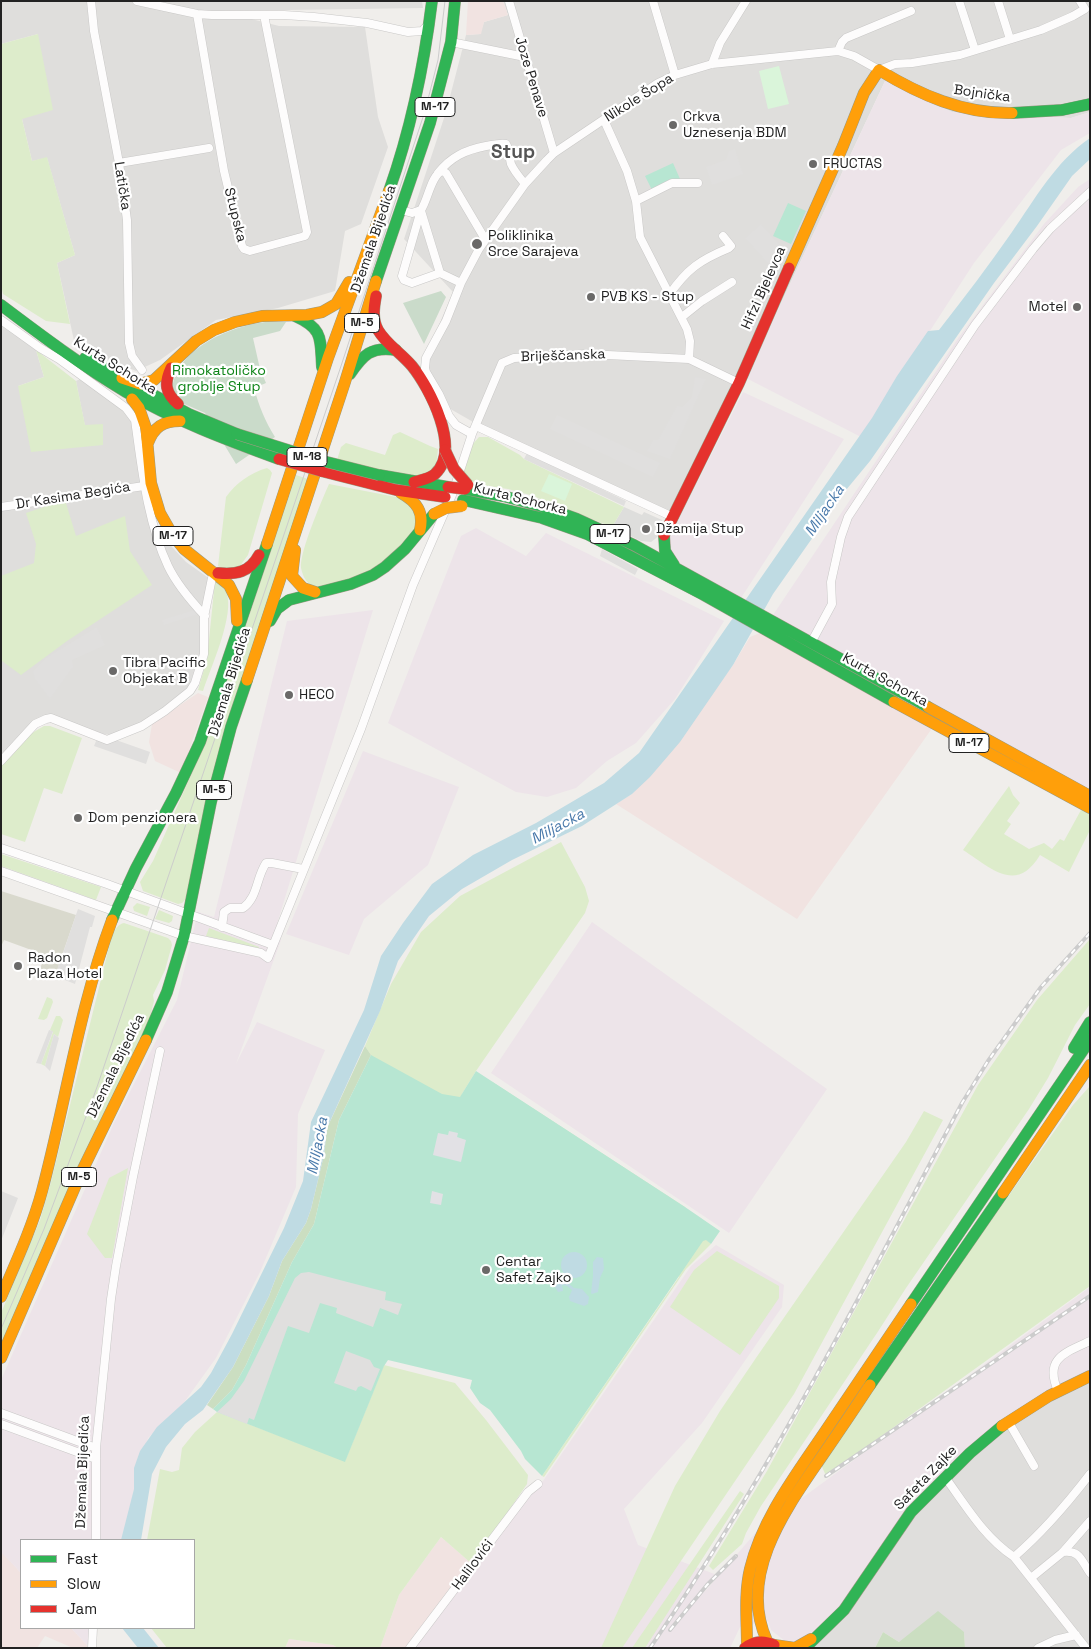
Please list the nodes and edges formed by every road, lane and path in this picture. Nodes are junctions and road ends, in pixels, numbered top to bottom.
1 (91, 1) edge
2 (137, 1) edge
3 (432, 1) edge
4 (455, 1) edge
5 (508, 1) edge
6 (653, 1) edge
7 (746, 1) edge
8 (959, 1) edge
9 (998, 1) edge
10 (1080, 1) edge
11 (911, 11) dead end
12 (197, 14) junction
13 (264, 15) junction
14 (430, 24) junction
15 (1010, 39) junction
16 (452, 42) junction
17 (975, 50) junction
18 (838, 52) junction
19 (525, 57) junction
20 (712, 64) junction
21 (878, 70) junction
22 (675, 75) junction
23 (1090, 104) edge
24 (604, 120) junction
25 (209, 148) dead end
26 (554, 153) junction
27 (118, 163) junction
28 (438, 173) junction
29 (698, 183) dead end
30 (525, 184) junction
31 (1090, 192) edge
32 (636, 201) junction
33 (401, 210) junction
34 (421, 210) junction
35 (723, 236) dead end
36 (485, 239) junction
37 (362, 264) junction
38 (382, 264) junction
39 (440, 273) junction
40 (732, 282) dead end
41 (462, 283) junction
42 (669, 295) junction
43 (3, 310) edge
44 (295, 316) junction
45 (682, 317) junction
46 (1, 320) edge
47 (32, 327) junction
48 (396, 350) junction
49 (177, 357) junction
50 (689, 359) junction
51 (142, 370) dead end
52 (323, 373) junction
53 (122, 378) junction
54 (344, 382) junction
55 (739, 383) junction
56 (127, 394) junction
57 (185, 418) junction
58 (476, 426) junction
59 (472, 434) junction
60 (148, 442) junction
61 (444, 456) junction
62 (378, 480) junction
63 (414, 482) junction
64 (148, 484) junction
65 (396, 490) junction
66 (447, 492) junction
67 (481, 492) joint
68 (466, 496) junction
69 (1, 507) edge
70 (673, 517) junction
71 (275, 521) junction
72 (419, 532) junction
73 (664, 535) junction
74 (292, 537) junction
75 (634, 545) junction
76 (675, 566) junction
77 (214, 575) junction
78 (315, 592) junction
79 (736, 606) junction
80 (205, 616) junction
81 (771, 626) junction
82 (237, 634) junction
83 (260, 635) junction
84 (812, 642) junction
85 (1, 761) edge
86 (1090, 796) edge
87 (1090, 808) edge
88 (1, 848) edge
89 (303, 869) junction
90 (1, 871) edge
91 (125, 891) junction
92 (115, 912) junction
93 (189, 914) junction
94 (222, 927) junction
95 (184, 936) junction
96 (273, 945) junction
97 (1090, 1022) edge
98 (1089, 1041) edge
99 (160, 1051) dead end
100 (1090, 1065) edge
101 (1090, 1080) edge
102 (962, 1229) junction
103 (1, 1297) edge
104 (921, 1312) junction
105 (1090, 1341) edge
106 (1, 1358) edge
107 (1090, 1376) edge
108 (1058, 1391) junction
109 (1, 1413) edge
110 (1008, 1422) junction
111 (1, 1424) edge
112 (96, 1448) junction
113 (96, 1459) junction
114 (1034, 1466) dead end
115 (1090, 1474) edge
116 (945, 1477) junction
117 (538, 1484) dead end
118 (1090, 1522) edge
119 (96, 1539) edge
120 (1063, 1552) junction
121 (1014, 1557) junction
122 (1090, 1573) edge
123 (1031, 1578) junction
124 (93, 1629) edge
125 (1076, 1635) junction
126 (817, 1636) junction
127 (773, 1645) edge
128 (746, 1647) edge
129 (809, 1647) edge
130 (92, 1648) edge
131 (410, 1648) edge
132 (1038, 1648) edge
133 (1086, 1648) edge

1 - 27 street, Latička
2 - 12 street
3 - 14 main road, Džemala Bijedića / M-17
4 - 16 main road, Džemala Bijedića / M-17
5 - 19 street, Joze Penave
6 - 22 street
7 - 20 street
8 - 17 street
9 - 15 street
10 - 15 street
11 - 18 street
12 - 13 street
12 - 13 street, Stupska
13 - 14 street
14 - 37 main road, Džemala Bijedića / M-17
15 - 17 street
16 - 19 street
16 - 33 main road, Džemala Bijedića / M-17
17 - 21 street
18 - 20 street, Nikole Šopa
18 - 21 street, Nikole Šopa
19 - 26 street, Joze Penave
20 - 22 street, Nikole Šopa
21 - 23 main road, Bojnička
21 - 55 main road, Hifzi Bjelevca
22 - 24 street, Nikole Šopa
24 - 26 street, Nikole Šopa
24 - 32 street
25 - 27 street
26 - 30 street, Nikole Šopa
27 - 51 street, Latička
28 - 30 street
28 - 34 street
28 - 36 street
29 - 32 street
30 - 36 street, Nikole Šopa
31 - 84 street
32 - 42 street
33 - 34 street
33 - 38 main road, Džemala Bijedića / M-17
34 - 39 street
34 - 39 street
35 - 42 street
36 - 41 street, Nikole Šopa
37 - 44 main road
37 - 52 main road, Džemala Bijedića / M-17
38 - 48 main road, M-17
38 - 54 main road, Džemala Bijedića / M-5
39 - 41 street
40 - 45 street
41 - 59 street, Nikole Šopa
42 - 45 street
43 - 47 main road, Kurta Schorka / M-18
44 - 49 main road
44 - 52 main road
45 - 50 street
46 - 64 street
47 - 53 main road, Kurta Schorka / M-18
47 - 56 main road, Kurta Schorka / M-18
48 - 54 main road
48 - 61 main road, M-17
49 - 53 main road
49 - 57 main road
50 - 55 street
50 - 58 street, Briješčanska
52 - 71 main road, Džemala Bijedića / M-17
53 - 57 main road, Kurta Schorka / M-18
54 - 74 main road, Džemala Bijedića / M-5
55 - 70 main road, Hifzi Bjelevca
56 - 57 main road, Kurta Schorka / M-18
56 - 60 main road
57 - 60 main road
57 - 62 main road, Kurta Schorka / M-18, bridge
58 - 59 street, Briješčanska
58 - 70 street
59 - 89 street, Briješčanska
60 - 64 main road, M-17
61 - 63 main road
61 - 68 main road, M-17, bridge
62 - 63 main road, Kurta Schorka / M-18
62 - 65 main road, Kurta Schorka
63 - 66 main road, Kurta Schorka / M-18
64 - 69 street, Dr Kasima Begića
64 - 77 main road, M-17
64 - 80 street
65 - 66 main road, Kurta Schorka
65 - 72 main road
66 - 68 main road, Kurta Schorka / M-18, bridge
67 - 68 main road, Kurta Schorka / M-18
67 - 75 main road, Kurta Schorka / M-17
68 - 72 main road, bridge
68 - 79 main road, Kurta Schorka / M-17
70 - 73 main road, Hifzi Bjelevca
71 - 77 main road, M-17
71 - 82 main road, Džemala Bijedića / M-5
72 - 78 main road
73 - 75 main road
73 - 76 main road
74 - 78 main road
74 - 83 main road, Džemala Bijedića / M-5
75 - 76 main road, Kurta Schorka / M-17
76 - 79 main road, Kurta Schorka / M-17
77 - 80 street
77 - 82 main road
78 - 83 main road
79 - 81 main road, Kurta Schorka / M-17
80 - 85 street
81 - 84 main road, Kurta Schorka / M-17
81 - 87 main road, Kurta Schorka / M-17
82 - 91 main road, Džemala Bijedića / M-5
83 - 93 main road, Džemala Bijedića / M-5
84 - 86 main road, Kurta Schorka / M-17
88 - 91 street
89 - 94 street
89 - 96 street
90 - 92 street
91 - 92 main road, Džemala Bijedića / M-5
91 - 93 street
92 - 95 street
92 - 103 main road, Džemala Bijedića / M-5
93 - 94 street
93 - 95 main road, Džemala Bijedića / M-5
94 - 96 street
95 - 96 street
95 - 106 main road, Džemala Bijedića / M-5
97 - 102 main road
98 - 102 main road
99 - 112 street, Džemala Bijedića
100 - 104 main road
101 - 104 main road
102 - 128 main road
104 - 127 main road
105 - 108 street
107 - 108 main road, Safeta Zajke
108 - 110 main road, Safeta Zajke
109 - 112 street
110 - 114 street
110 - 116 main road, Safeta Zajke
111 - 113 street
112 - 113 street, Džemala Bijedića
113 - 119 street, Džemala Bijedića
115 - 121 street
116 - 121 street
116 - 126 main road, Safeta Zajke
117 - 131 street, Halilovići
118 - 120 street
120 - 122 street
120 - 123 street
121 - 123 street
123 - 125 street
124 - 130 street
125 - 132 street
125 - 133 street
126 - 127 main road, Safeta Zajke
126 - 129 main road, Safeta Zajke
127 - 128 main road, Safeta Zajke

